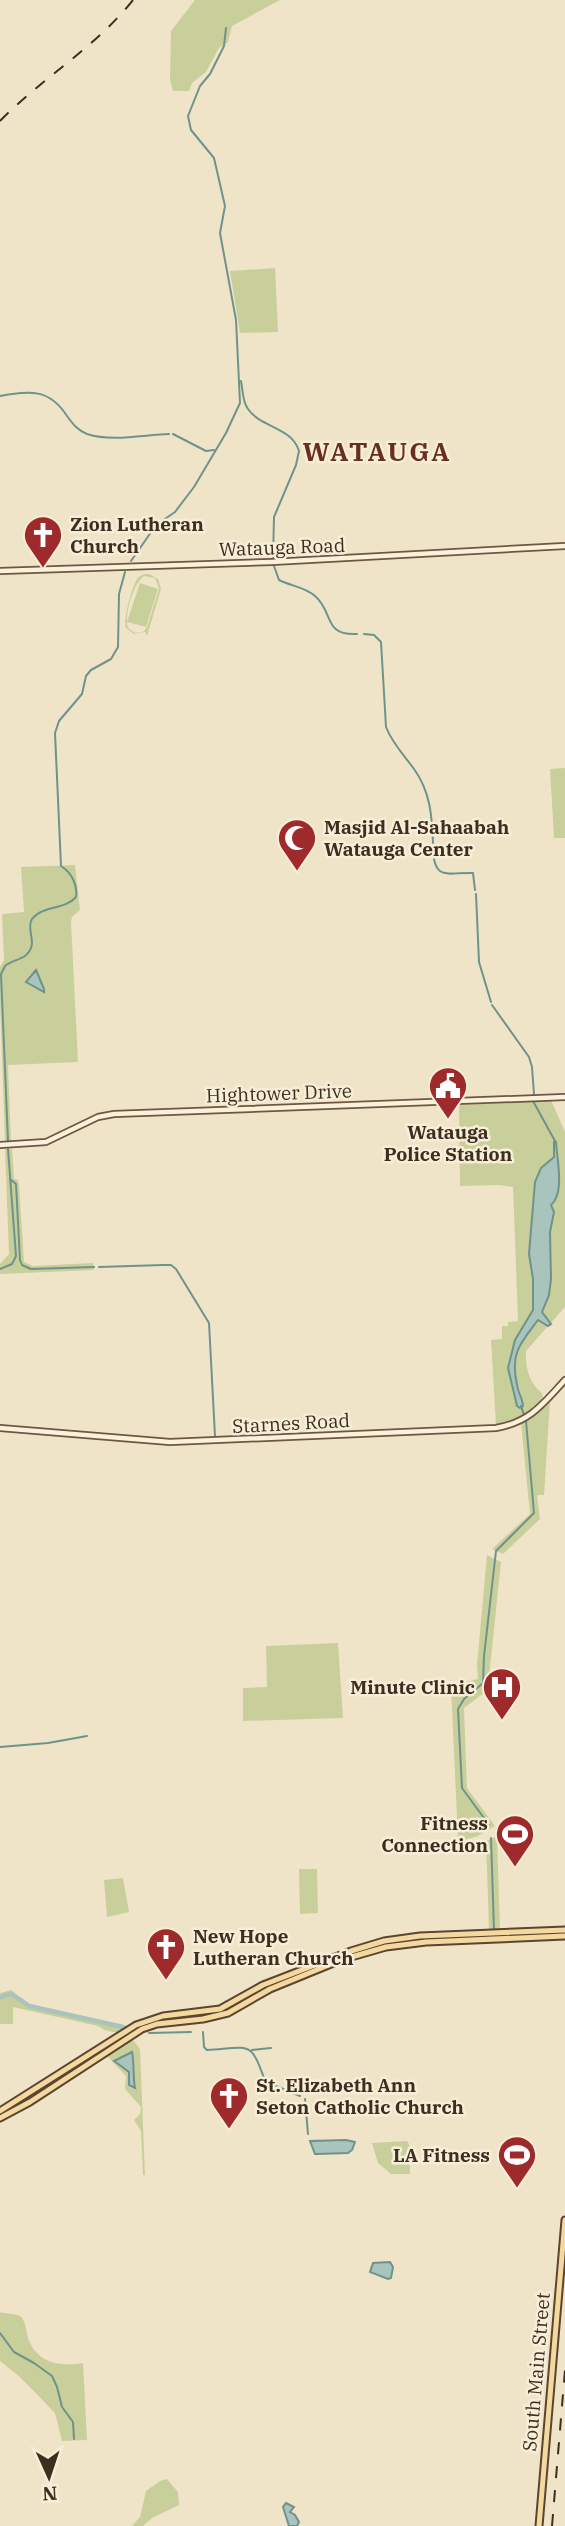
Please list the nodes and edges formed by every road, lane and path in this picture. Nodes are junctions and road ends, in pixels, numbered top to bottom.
1 (565, 546) edge
2 (0, 571) edge
3 (565, 1097) edge
4 (6, 1145) edge
5 (565, 1380) edge
6 (0, 1428) edge
7 (565, 1930) edge
8 (532, 1935) junction
9 (565, 1936) edge
10 (12, 2108) junction
11 (0, 2111) edge
12 (0, 2118) edge
13 (565, 2220) edge
14 (539, 2526) edge

1 - 2 main road, Watauga Road
3 - 4 main road, Hightower Drive
5 - 6 main road, Starnes Road
7 - 8 main road
8 - 9 main road
8 - 10 main road
10 - 11 main road
10 - 12 main road
13 - 14 main road, South Main Street

